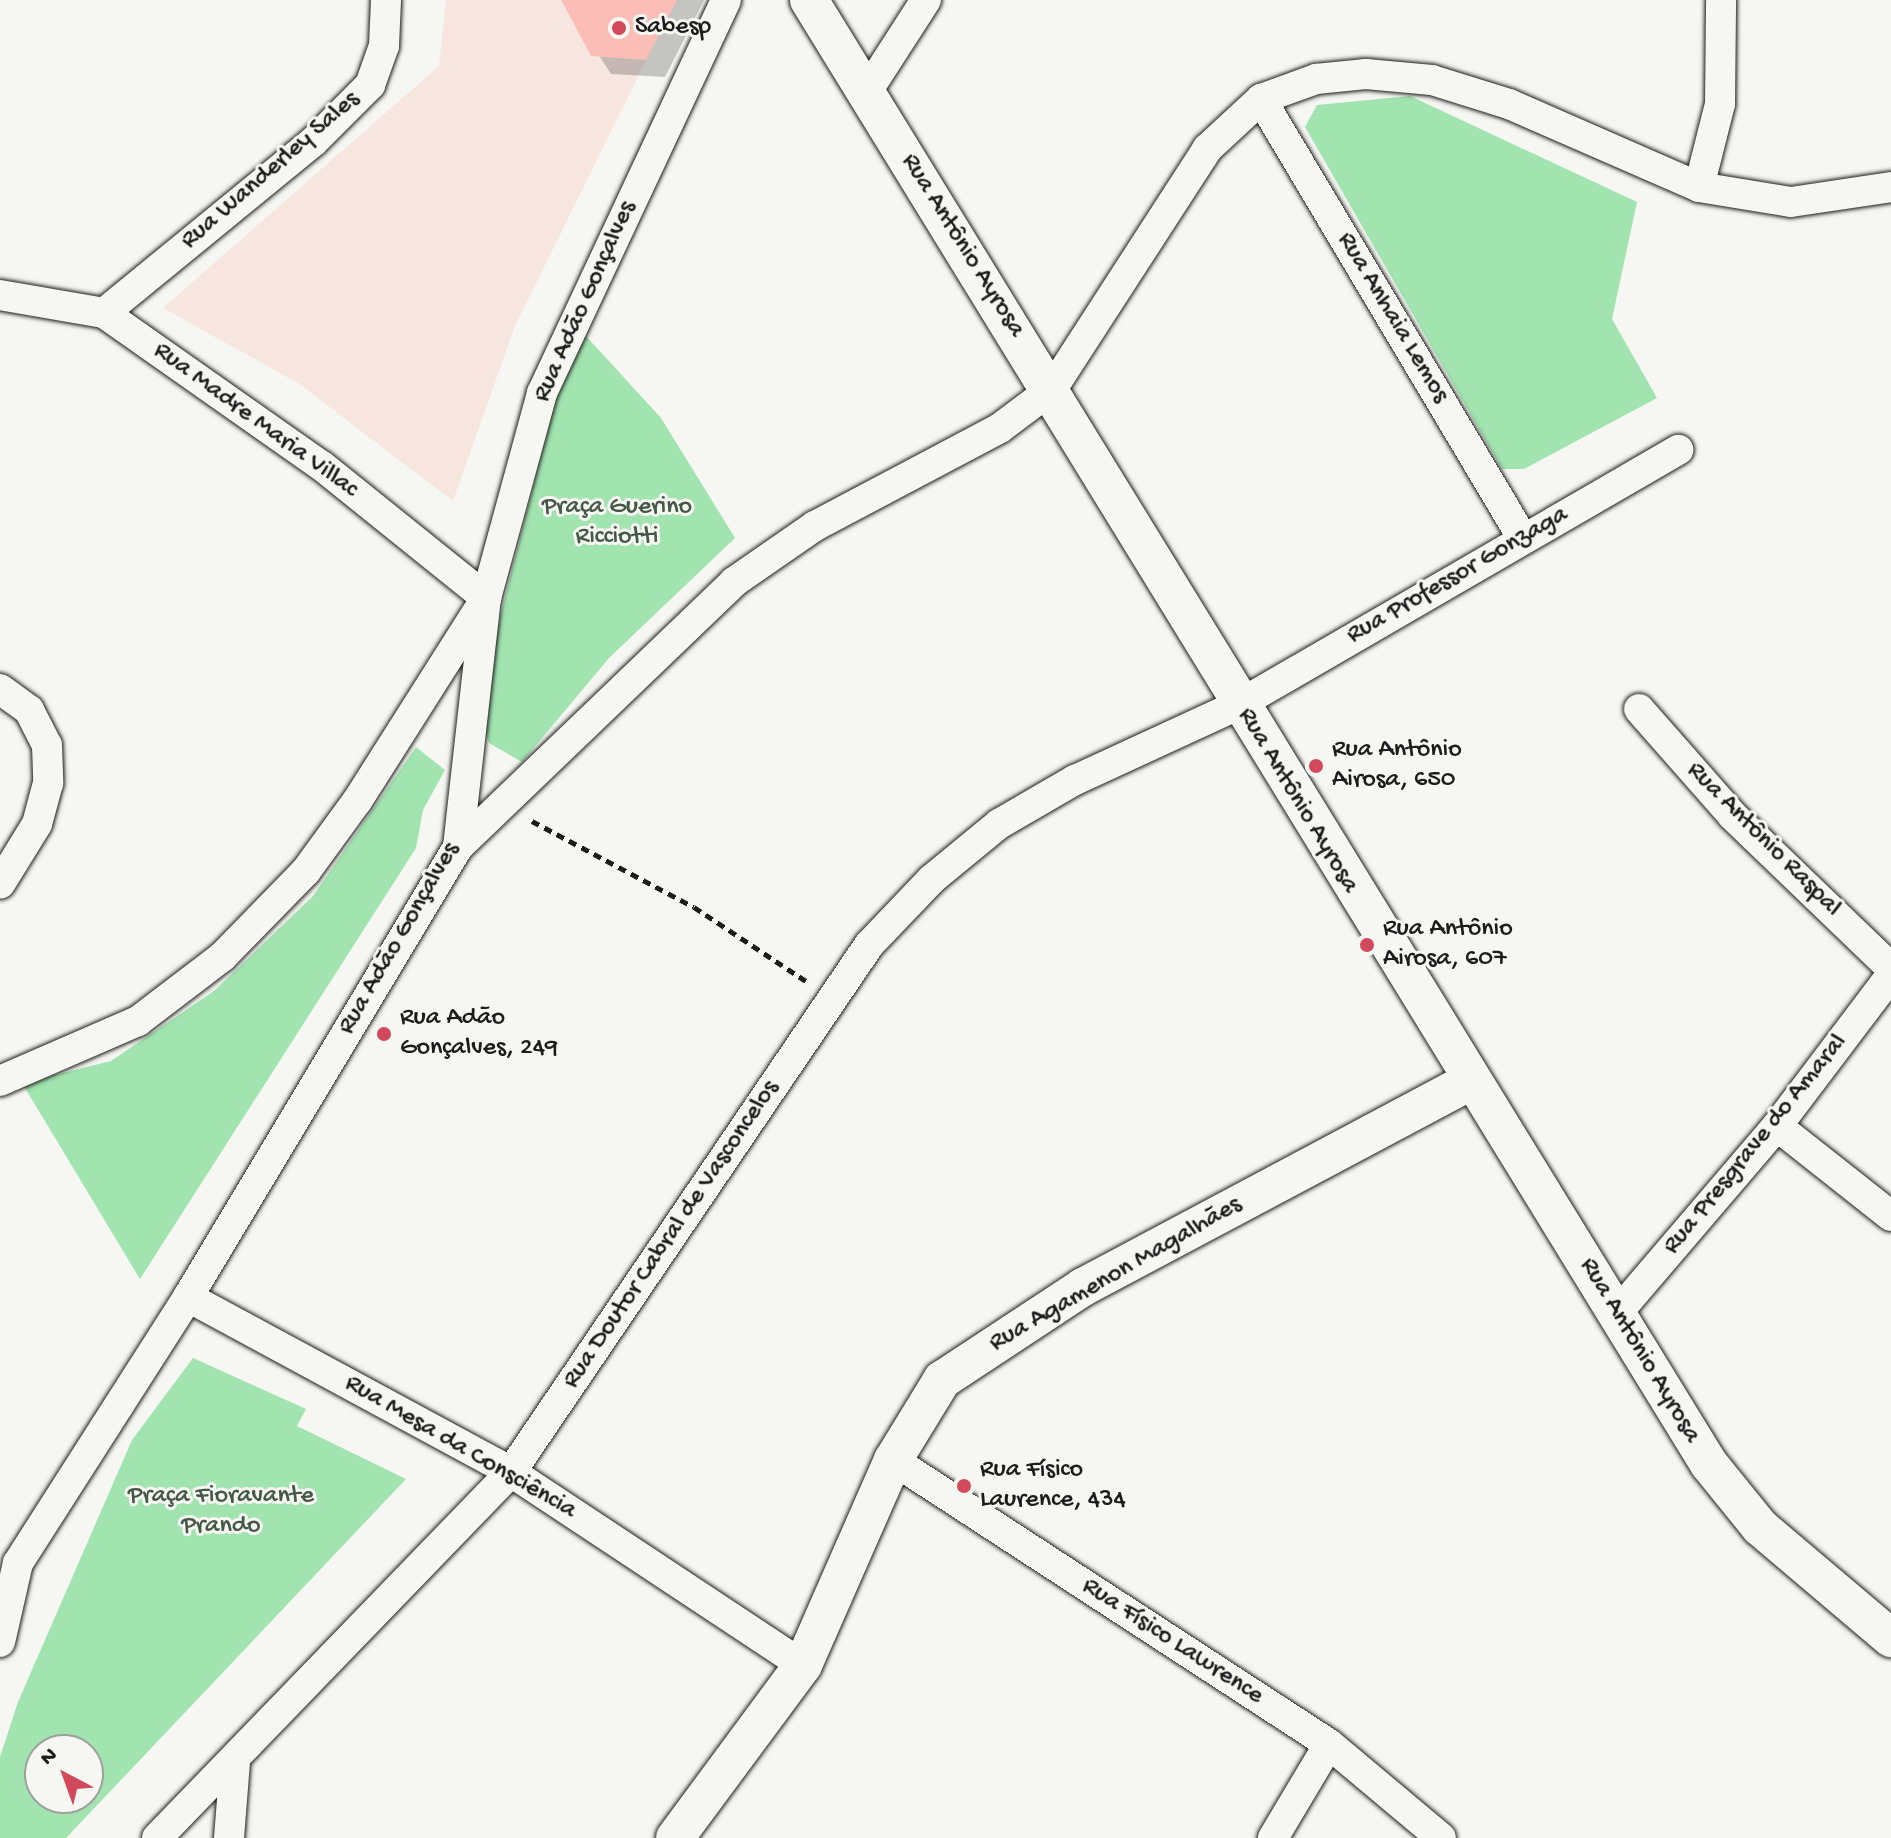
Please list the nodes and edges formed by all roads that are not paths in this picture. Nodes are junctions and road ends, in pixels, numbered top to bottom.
1 (386, 0) edge
2 (726, 0) edge
3 (809, 0) edge
4 (926, 0) edge
5 (1721, 0) edge
6 (866, 93) junction
7 (1261, 99) junction
8 (1699, 187) junction
9 (1891, 187) edge
10 (0, 295) edge
11 (104, 313) junction
12 (1052, 389) junction
13 (1678, 450) dead end
14 (1522, 537) junction
15 (486, 598) junction
16 (0, 689) edge
17 (1238, 705) junction
18 (1639, 709) dead end
19 (29, 710) junction
20 (0, 721) edge
21 (458, 847) junction
22 (0, 884) edge
23 (1891, 968) edge
24 (1891, 975) edge
25 (0, 1081) edge
26 (1468, 1082) junction
27 (1777, 1126) junction
28 (1891, 1216) edge
29 (188, 1297) junction
30 (1618, 1312) junction
31 (893, 1460) junction
32 (511, 1472) junction
33 (9, 1568) edge
34 (1891, 1638) edge
35 (0, 1642) edge
36 (803, 1665) junction
37 (1329, 1744) junction
38 (235, 1762) junction
39 (157, 1838) edge
40 (229, 1838) edge
41 (675, 1838) edge
42 (1273, 1838) edge
43 (1441, 1838) edge

1 - 11 street, Rua Wanderley Sales
2 - 15 street, Rua Adão Gonçalves
3 - 6 street, Rua Antônio Ayrosa
4 - 6 street
5 - 8 street
6 - 12 street, Rua Antônio Ayrosa
7 - 8 street
7 - 12 street
7 - 14 street, Rua Anhaia Lemos
8 - 9 street
10 - 11 street, Rua Madre Maria Villac
11 - 15 street, Rua Madre Maria Villac
12 - 17 street, Rua Antônio Ayrosa
12 - 21 street
13 - 14 street, Rua Professor Gonzaga
14 - 17 street, Rua Professor Gonzaga
15 - 21 street, Rua Adão Gonçalves
15 - 25 street
16 - 19 street
17 - 26 street, Rua Antônio Ayrosa
17 - 32 street, Rua Doutor Cabral de Vasconcelos
18 - 23 street, Rua Antônio Raspal
19 - 20 street
19 - 22 street
21 - 29 street, Rua Adão Gonçalves
24 - 27 street, Rua Presgrave do Amaral
26 - 30 street, Rua Antônio Ayrosa
26 - 31 street, Rua Agamenon Magalhães
27 - 28 street
27 - 30 street, Rua Presgrave do Amaral
29 - 32 street, Rua Mesa da Consciência
29 - 33 street, Rua Adão Gonçalves
30 - 34 street, Rua Antônio Ayrosa
31 - 36 street, Rua Agamenon Magalhães
31 - 37 street, Rua Físico Lawrence
32 - 36 street, Rua Mesa da Consciência
32 - 38 street, Rua Doutor Cabral de Vasconcelos
33 - 35 street, Rua Adão Gonçalves
36 - 41 street, Rua Agamenon Magalhães
37 - 42 street
37 - 43 street, Rua Físico Lawrence
38 - 39 street, Rua Doutor Cabral de Vasconcelos
38 - 40 street

